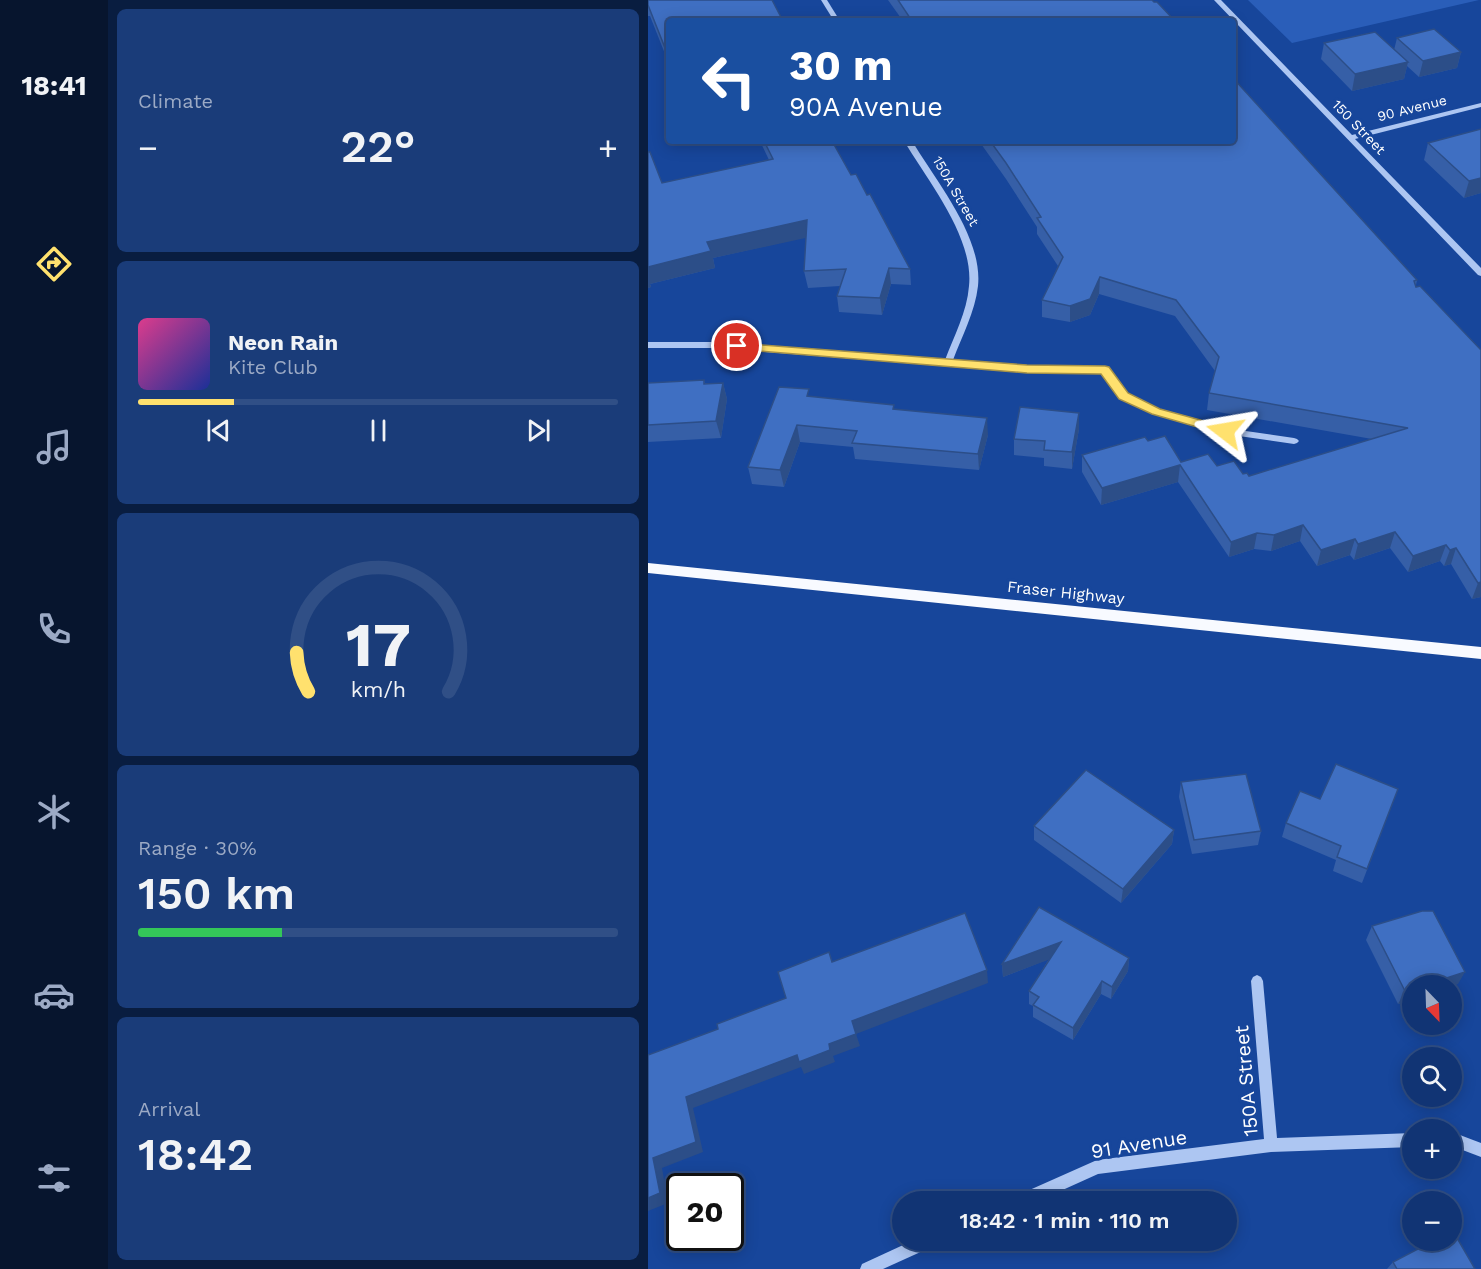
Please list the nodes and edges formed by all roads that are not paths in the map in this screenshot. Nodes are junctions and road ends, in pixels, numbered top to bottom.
1 (824, 0) edge
2 (1217, 0) edge
3 (835, 18) edge
4 (1234, 18) edge
5 (1236, 20) edge
6 (1481, 105) edge
7 (1350, 138) junction
8 (910, 144) edge
9 (1481, 273) edge
10 (648, 345) edge
11 (948, 363) junction
12 (1294, 441) dead end
13 (648, 568) edge
14 (1481, 654) edge
15 (1257, 981) dead end
16 (1402, 1140) edge
17 (1462, 1143) edge
18 (1271, 1145) junction
19 (1481, 1150) edge
20 (1044, 1191) edge
21 (907, 1251) edge
22 (867, 1269) edge

1 - 3 street
2 - 4 street, 150 Street
5 - 7 street, 150 Street
6 - 7 street, 90 Avenue
7 - 9 street, 150 Street
8 - 11 street, 150A Street
10 - 11 street
11 - 12 street
13 - 14 main road, Fraser Highway
15 - 18 street, 150A Street
16 - 18 street, 150A Street
17 - 19 street
18 - 20 street, 91 Avenue
21 - 22 street

